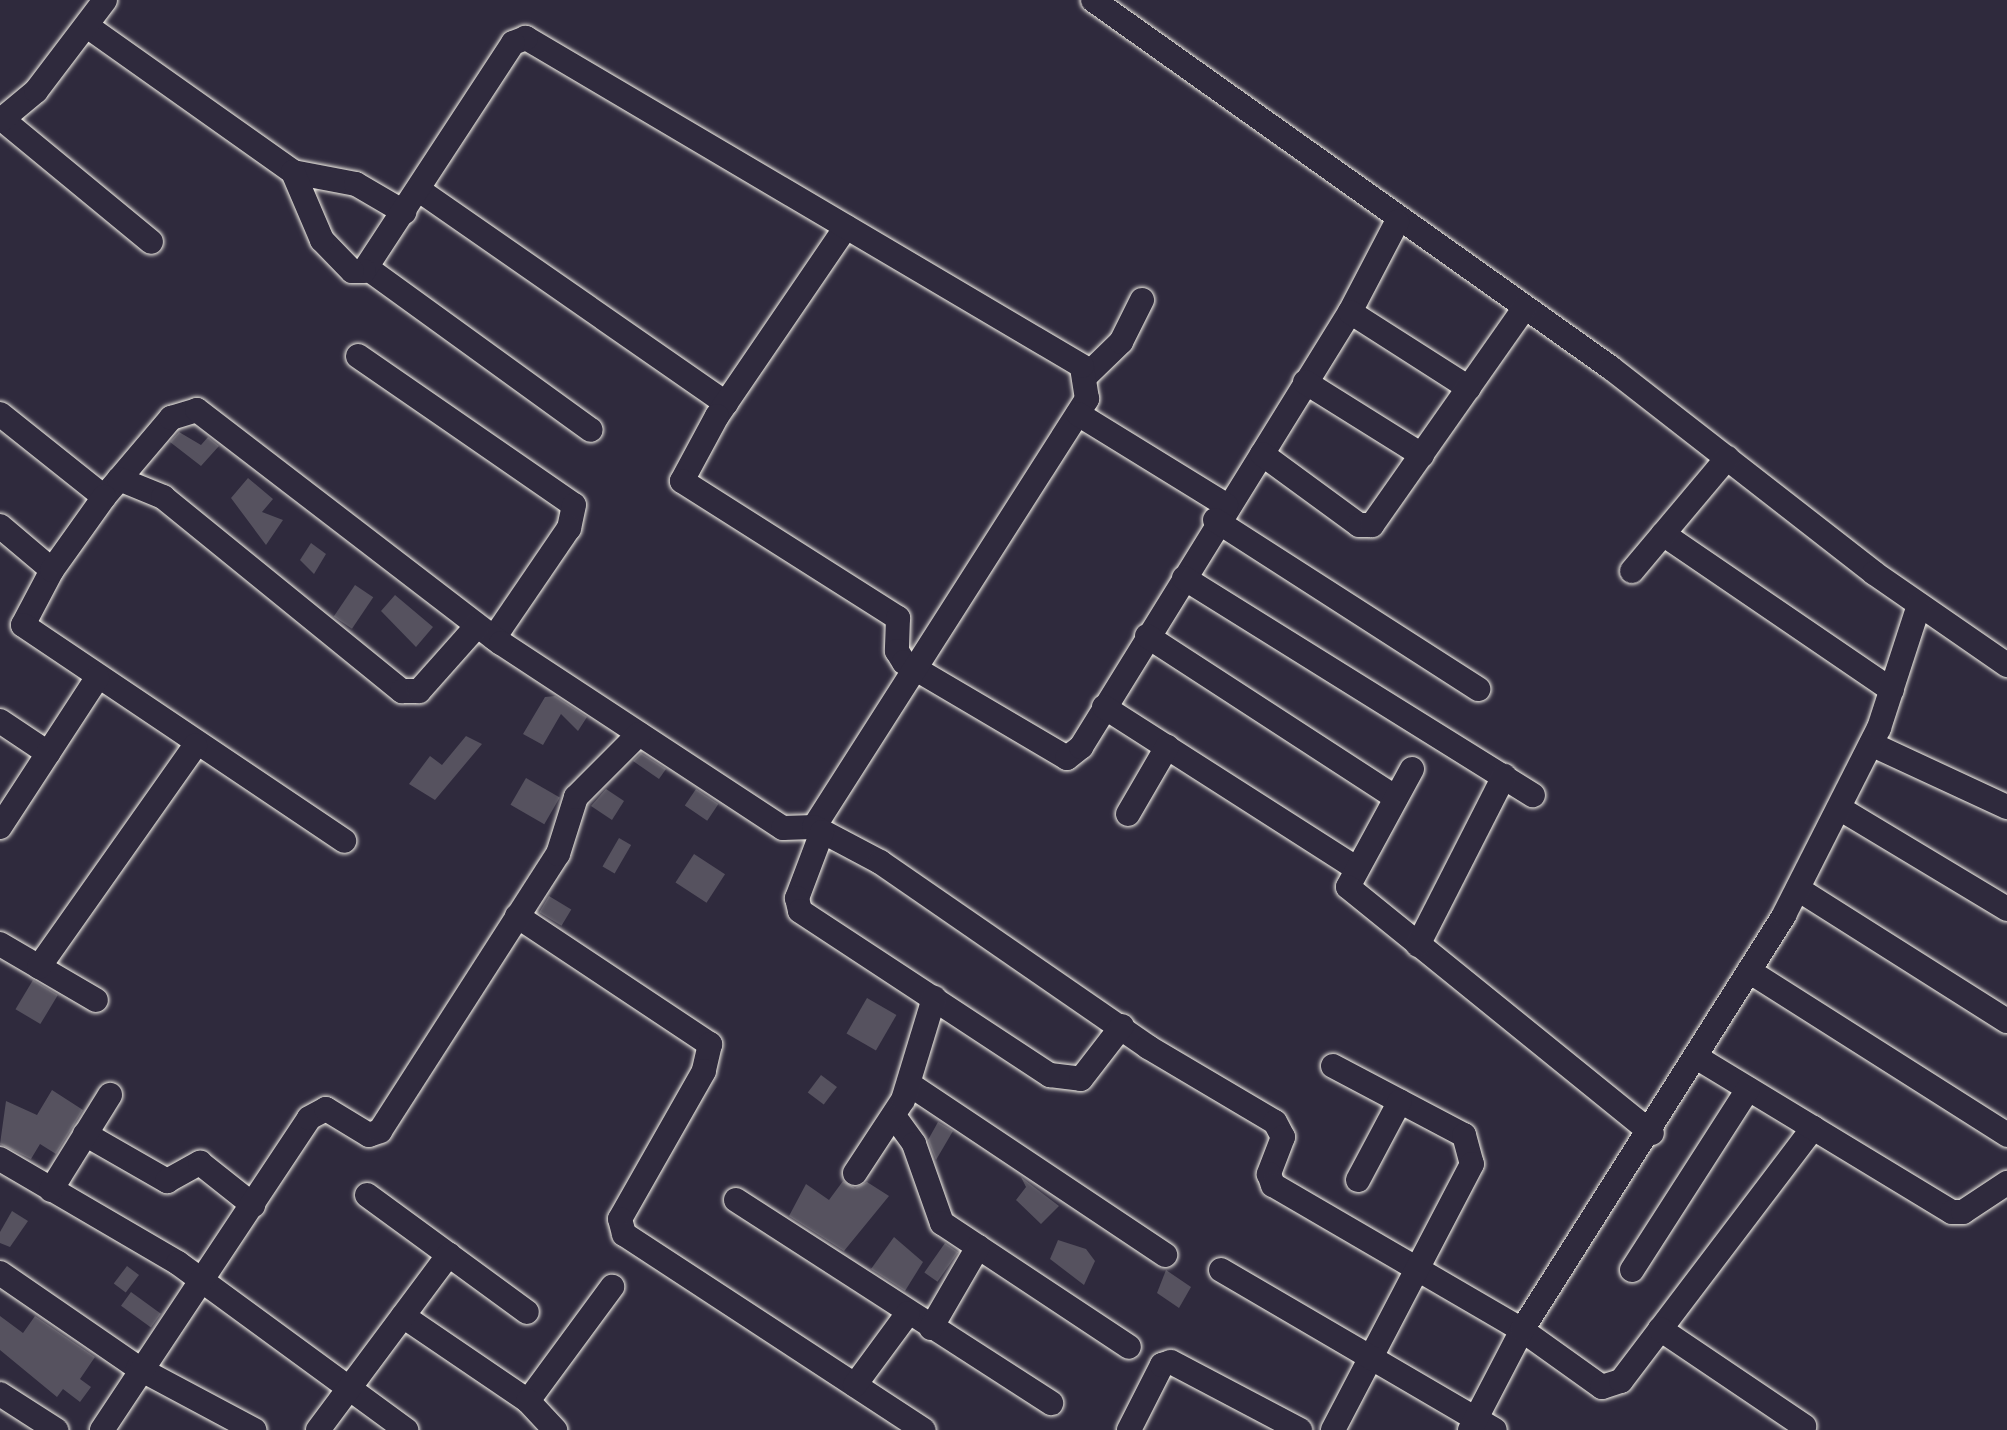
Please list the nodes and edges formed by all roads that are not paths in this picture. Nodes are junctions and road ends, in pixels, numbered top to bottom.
1 (105, 0) edge
2 (1093, 0) edge
3 (87, 26) junction
4 (1, 120) edge
5 (293, 172) junction
6 (419, 190) junction
7 (404, 212) junction
8 (1397, 222) junction
9 (846, 227) junction
10 (151, 242) dead end
11 (367, 268) junction
12 (1142, 300) dead end
13 (1524, 309) junction
14 (1350, 312) junction
15 (358, 356) dead end
16 (1088, 374) junction
17 (1305, 382) junction
18 (1469, 388) junction
19 (726, 403) junction
20 (0, 414) edge
21 (1078, 414) junction
22 (591, 430) dead end
23 (1262, 454) junction
24 (1422, 455) junction
25 (1727, 458) junction
26 (112, 488) junction
27 (1221, 513) junction
28 (0, 526) edge
29 (1663, 534) junction
30 (52, 570) junction
31 (1632, 571) dead end
32 (1184, 578) junction
33 (1919, 605) junction
34 (486, 632) junction
35 (1147, 636) junction
36 (2007, 665) edge
37 (916, 669) junction
38 (97, 678) junction
39 (1478, 689) dead end
40 (1892, 690) junction
41 (1104, 707) junction
42 (0, 721) edge
43 (639, 734) junction
44 (1871, 744) junction
45 (195, 746) junction
46 (1167, 747) junction
47 (48, 753) junction
48 (1412, 769) dead end
49 (1504, 776) junction
50 (1533, 795) dead end
51 (1395, 797) junction
52 (2007, 807) edge
53 (1839, 808) junction
54 (1128, 814) dead end
55 (0, 827) edge
56 (818, 830) junction
57 (344, 841) dead end
58 (1353, 866) junction
59 (1798, 889) junction
60 (2007, 909) edge
61 (517, 916) junction
62 (0, 944) edge
63 (1418, 945) junction
64 (39, 967) junction
65 (1749, 971) junction
66 (934, 998) junction
67 (96, 1000) dead end
68 (2007, 1021) edge
69 (1122, 1026) junction
70 (1696, 1057) junction
71 (1333, 1066) dead end
72 (909, 1084) junction
73 (1748, 1089) junction
74 (110, 1095) dead end
75 (1400, 1101) junction
76 (894, 1116) junction
77 (1813, 1128) junction
78 (1652, 1133) junction
79 (85, 1134) junction
80 (2007, 1135) edge
81 (0, 1159) edge
82 (855, 1173) dead end
83 (1358, 1180) dead end
84 (2007, 1183) edge
85 (51, 1190) junction
86 (367, 1195) dead end
87 (736, 1200) dead end
88 (253, 1205) junction
89 (978, 1247) junction
90 (449, 1254) junction
91 (1165, 1255) dead end
92 (1221, 1270) dead end
93 (1632, 1270) dead end
94 (1422, 1272) junction
95 (0, 1273) edge
96 (199, 1279) junction
97 (612, 1287) dead end
98 (527, 1312) dead end
99 (908, 1313) junction
100 (403, 1316) junction
101 (931, 1328) junction
102 (1660, 1329) junction
103 (1522, 1330) junction
104 (1129, 1347) dead end
105 (1373, 1358) junction
106 (138, 1368) junction
107 (855, 1385) junction
108 (352, 1386) junction
109 (0, 1394) edge
110 (528, 1401) junction
111 (1051, 1403) dead end
112 (41, 1426) edge
113 (1481, 1426) edge
114 (1804, 1426) dead end
115 (102, 1430) edge
116 (254, 1430) edge
117 (318, 1430) edge
118 (406, 1430) edge
119 (555, 1430) edge
120 (924, 1430) edge
121 (1129, 1430) edge
122 (1300, 1430) edge
123 (1333, 1430) edge

1 - 3 street
2 - 8 street
3 - 4 street
3 - 5 street
4 - 10 street
5 - 7 street
5 - 11 street
6 - 7 street
6 - 9 street
6 - 19 street
7 - 11 street
8 - 13 street
8 - 14 street
9 - 16 street
9 - 19 street
11 - 22 street
12 - 16 street
13 - 18 street
13 - 25 street
14 - 17 street
14 - 18 street
15 - 34 street
16 - 21 street
17 - 23 street
17 - 24 street
18 - 24 street
19 - 37 street
20 - 26 street
21 - 27 street
21 - 37 street
23 - 24 street
23 - 27 street
25 - 29 street
25 - 33 street
26 - 30 street
26 - 34 street
26 - 34 street
27 - 32 street
27 - 39 street
28 - 30 street
29 - 31 street
29 - 40 street
30 - 38 street
32 - 35 street
32 - 49 street
33 - 36 street
33 - 40 street
34 - 43 street
35 - 41 street
35 - 51 street
37 - 41 street
37 - 56 street
38 - 45 street
38 - 47 street
40 - 44 street
41 - 46 street
42 - 47 street
43 - 56 street
43 - 61 street
44 - 52 street
44 - 53 street
45 - 57 street
45 - 64 street
46 - 54 street
46 - 58 street
47 - 55 street
48 - 51 street
49 - 50 street
49 - 63 street
51 - 58 street
53 - 59 street
53 - 60 street
56 - 66 street
56 - 69 street
58 - 63 street
59 - 65 street
59 - 68 street
61 - 88 street
61 - 107 street
62 - 64 street
63 - 78 street
64 - 67 street
65 - 70 street
65 - 80 street
66 - 69 street
66 - 72 street
69 - 94 street
70 - 73 street
70 - 78 street
71 - 75 street
72 - 76 street
72 - 91 street
73 - 77 street
73 - 93 street
74 - 79 street
75 - 83 street
75 - 94 street
76 - 82 street
76 - 89 street
77 - 84 street
77 - 102 street
78 - 103 street
79 - 85 street
79 - 88 street
81 - 85 street
85 - 96 street
86 - 90 street
87 - 99 street
88 - 96 street
89 - 101 street
89 - 104 street
90 - 98 street
90 - 100 street
92 - 105 street
94 - 103 street
94 - 105 street
95 - 106 street
96 - 106 street
96 - 108 street
97 - 110 street
99 - 101 street
99 - 107 street
100 - 108 street
100 - 110 street
101 - 111 street
102 - 103 street
102 - 114 street
103 - 113 street
105 - 113 street
105 - 123 street
106 - 115 street
106 - 116 street
107 - 120 street
108 - 117 street
108 - 118 street
109 - 112 street
110 - 119 street
121 - 122 street

